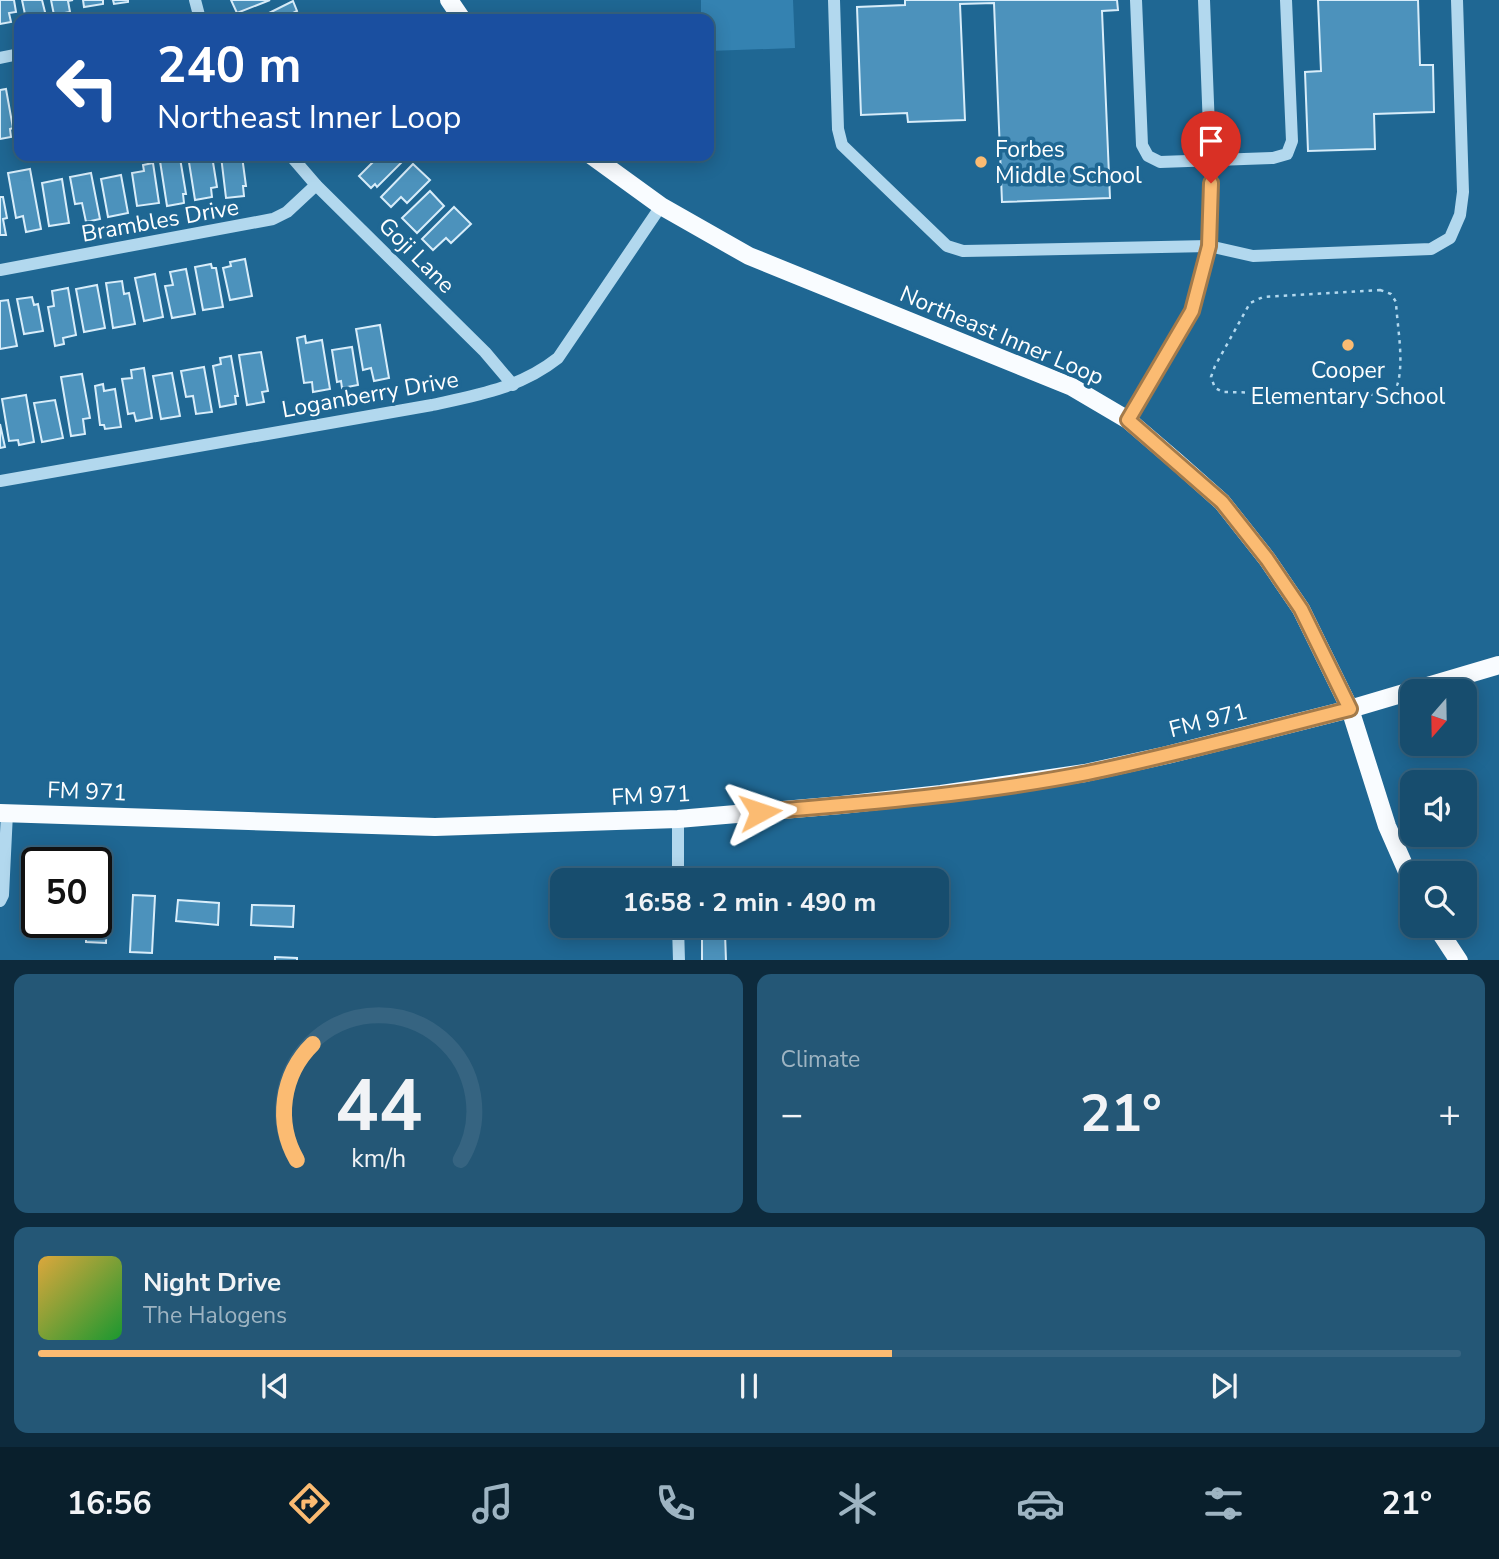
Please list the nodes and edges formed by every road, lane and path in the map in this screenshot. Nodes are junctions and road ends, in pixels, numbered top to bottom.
1 (834, 0) edge
2 (1136, 0) edge
3 (1204, 0) edge
4 (1286, 0) edge
5 (1457, 0) edge
6 (1210, 160) junction
7 (295, 161) edge
8 (599, 161) edge
9 (316, 185) junction
10 (661, 206) junction
11 (1209, 246) junction
12 (0, 270) edge
13 (513, 385) junction
14 (1383, 395) joint
15 (1128, 420) junction
16 (0, 481) edge
17 (1499, 665) edge
18 (1350, 709) junction
19 (3, 813) edge
20 (678, 819) junction
21 (1403, 861) edge
22 (678, 868) edge
23 (0, 901) edge
24 (678, 938) edge
25 (1444, 938) edge
26 (678, 960) edge
27 (1457, 960) edge

1 - 11 street
2 - 6 street
3 - 6 street
4 - 6 street
5 - 11 street
6 - 11 street
7 - 9 street, Goji Lane
8 - 10 main road, Northeast Inner Loop
9 - 12 street, Brambles Drive
9 - 13 street, Goji Lane
10 - 13 street, Loganberry Drive
10 - 15 main road, Northeast Inner Loop
11 - 15 street
13 - 16 street, Loganberry Drive
14 - 14 path
15 - 18 main road, Northeast Inner Loop
17 - 18 main road, FM 971 / FM 971
18 - 20 main road, FM 971 / FM 971
18 - 21 main road, Northeast Inner Loop
19 - 20 main road, FM 971 / FM 971
19 - 23 street
20 - 22 street
24 - 26 street
25 - 27 main road

